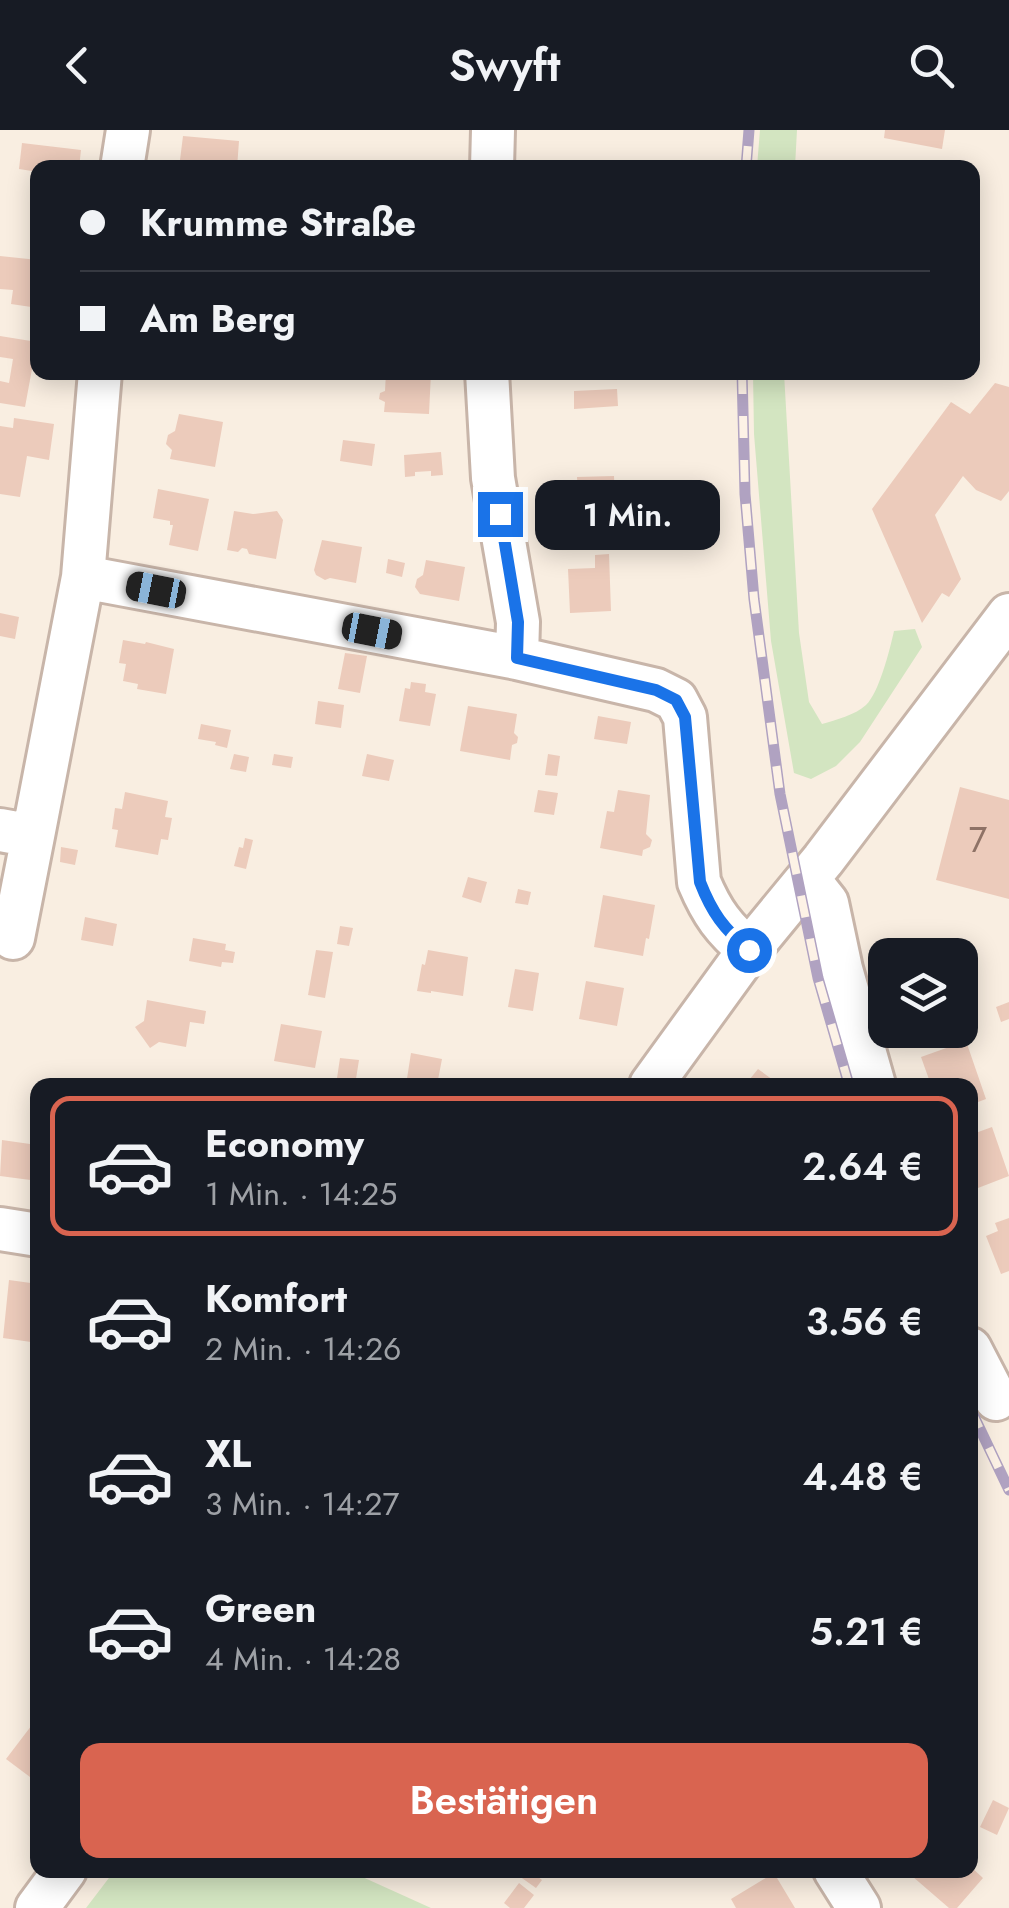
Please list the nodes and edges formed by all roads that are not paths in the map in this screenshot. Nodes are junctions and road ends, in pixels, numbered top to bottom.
1 (128, 130) edge
2 (493, 130) edge
3 (123, 160) edge
4 (492, 160) edge
5 (99, 380) edge
6 (487, 380) edge
7 (83, 577) junction
8 (1009, 615) edge
9 (517, 658) junction
10 (17, 833) edge
11 (808, 880) junction
12 (14, 938) dead end
13 (749, 950) junction
14 (656, 1078) edge
15 (872, 1078) edge
16 (0, 1229) edge
17 (30, 1234) edge
18 (978, 1364) edge
19 (996, 1399) dead end
20 (59, 1878) edge
21 (840, 1878) edge
22 (37, 1908) edge
23 (859, 1908) edge

1 - 3 street
2 - 4 street
5 - 7 street
6 - 9 street
7 - 9 street
7 - 10 street
8 - 11 street
9 - 13 street
10 - 12 street
11 - 13 street
11 - 15 street
13 - 14 street
16 - 17 street
18 - 19 street
20 - 22 street
21 - 23 street

